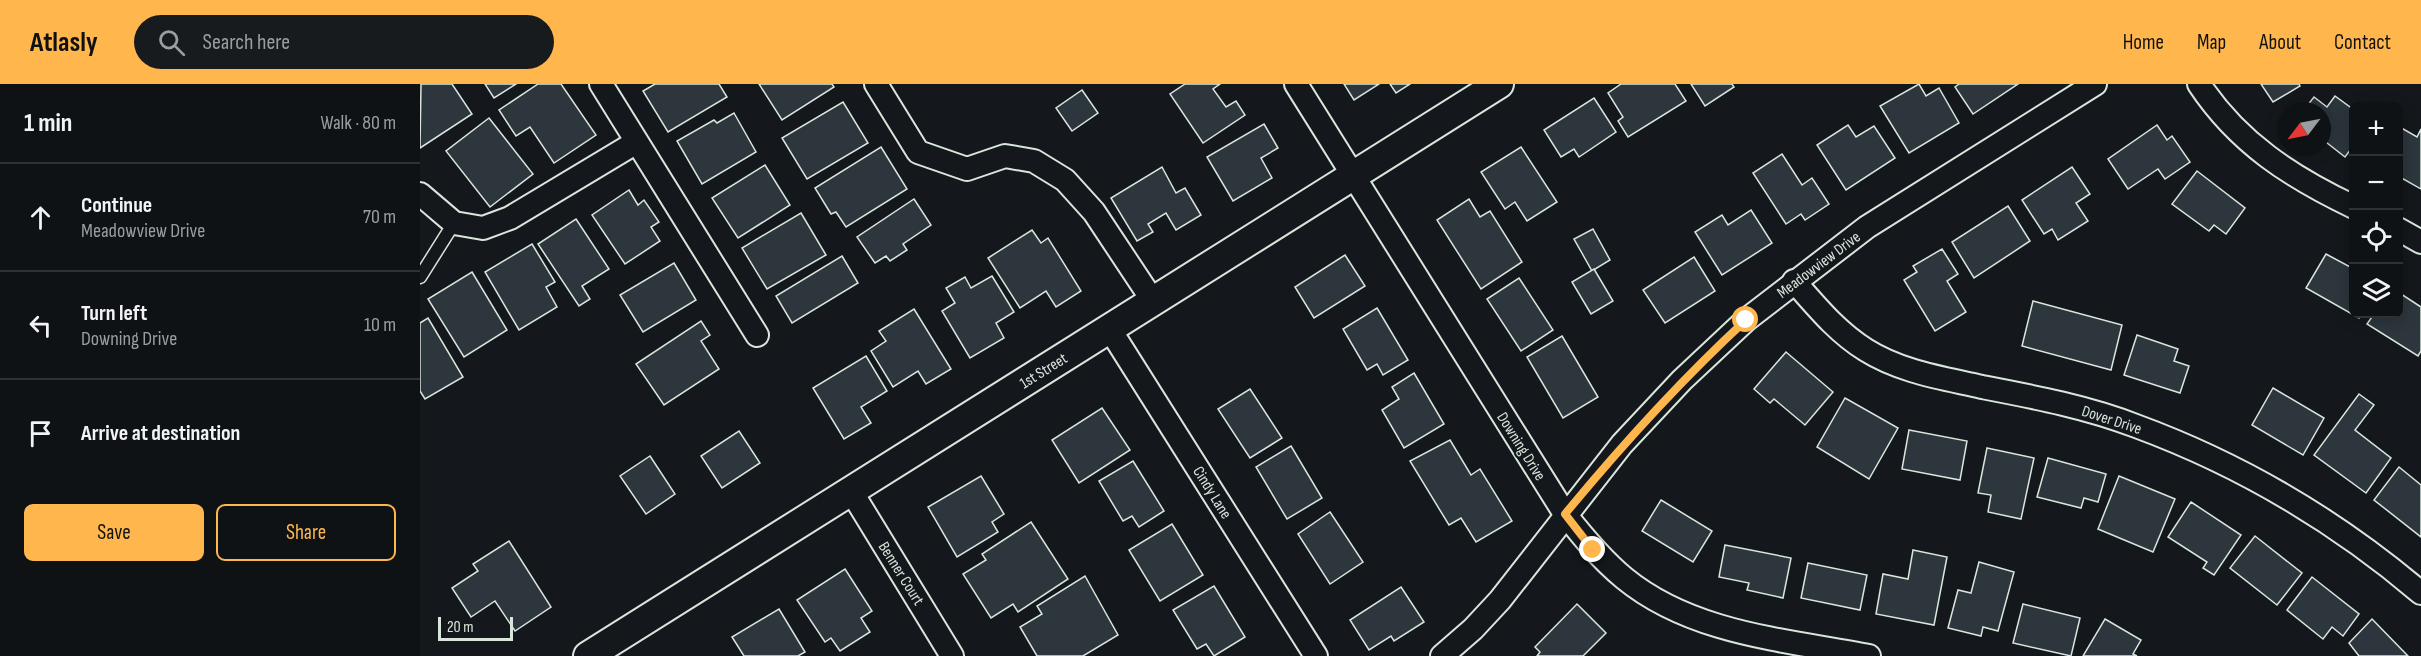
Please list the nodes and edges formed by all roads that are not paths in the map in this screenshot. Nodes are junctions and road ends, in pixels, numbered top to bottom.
1 (601, 84) edge
2 (876, 84) edge
3 (1296, 84) edge
4 (1499, 84) edge
5 (2095, 84) edge
6 (2199, 84) edge
7 (635, 143) junction
8 (1353, 176) junction
9 (420, 194) edge
10 (2349, 204) edge
11 (454, 223) junction
12 (2403, 232) edge
13 (2421, 242) edge
14 (420, 277) edge
15 (1794, 281) junction
16 (1153, 301) junction
17 (1109, 328) junction
18 (757, 336) dead end
19 (851, 491) junction
20 (1565, 514) junction
21 (2421, 593) edge
22 (588, 656) edge
23 (952, 656) edge
24 (1316, 656) edge
25 (1442, 656) edge
26 (1869, 656) edge

1 - 7 street
2 - 16 street
3 - 8 street, Downing Drive
4 - 8 street, 1st Street
5 - 15 street, Meadowview Drive
6 - 10 street
7 - 11 street
7 - 18 street
8 - 16 street, 1st Street
8 - 20 street, Downing Drive
9 - 11 street
11 - 14 lane
12 - 13 street
15 - 20 street, Meadowview Drive
15 - 21 street, Dover Drive
16 - 17 street, 1st Street
17 - 19 street, 1st Street
17 - 24 street, Cindy Lane
19 - 22 street, 1st Street
19 - 23 street, Benner Court
20 - 25 street, Meadowview Drive
20 - 26 street, Downing Drive

